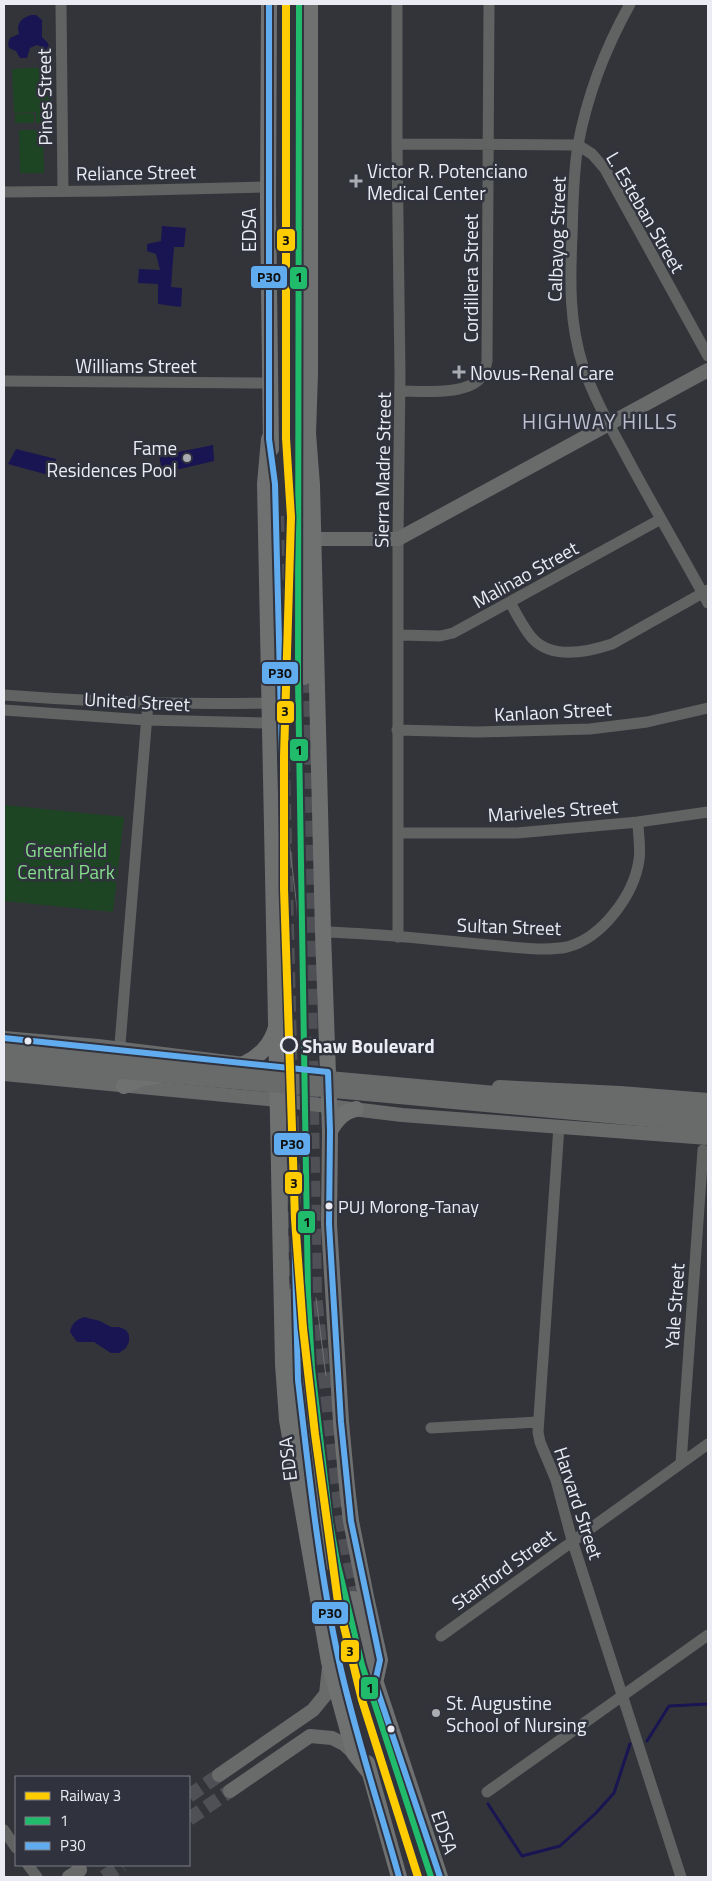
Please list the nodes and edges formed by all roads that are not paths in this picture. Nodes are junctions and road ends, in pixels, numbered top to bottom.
1 (61, 4) edge
2 (269, 4) edge
3 (310, 4) edge
4 (397, 4) edge
5 (489, 4) edge
6 (630, 4) edge
7 (397, 144) junction
8 (488, 144) junction
9 (578, 145) junction
10 (268, 187) junction
11 (63, 191) junction
12 (4, 192) edge
13 (708, 356) edge
14 (708, 370) edge
15 (4, 381) edge
16 (269, 383) junction
17 (400, 391) junction
18 (609, 424) junction
19 (308, 432) junction
20 (269, 438) junction
21 (276, 516) tunnel mouth
22 (661, 519) junction
23 (313, 539) junction
24 (398, 539) junction
25 (706, 596) edge
26 (510, 602) junction
27 (399, 635) junction
28 (304, 677) tunnel mouth
29 (4, 695) edge
30 (148, 703) junction
31 (268, 703) junction
32 (252, 704) junction
33 (708, 708) edge
34 (4, 710) edge
35 (146, 720) junction
36 (260, 723) junction
37 (397, 730) junction
38 (708, 812) edge
39 (638, 822) junction
40 (399, 833) junction
41 (323, 932) junction
42 (398, 936) junction
43 (277, 1025) junction
44 (4, 1038) edge
45 (98, 1046) junction
46 (4, 1049) edge
47 (120, 1049) junction
48 (4, 1061) edge
49 (244, 1064) junction
50 (4, 1074) edge
51 (278, 1075) junction
52 (328, 1080) junction
53 (96, 1083) junction
54 (120, 1086) junction
55 (563, 1090) junction
56 (448, 1091) junction
57 (578, 1091) junction
58 (278, 1100) junction
59 (708, 1100) edge
60 (329, 1106) junction
61 (567, 1107) junction
62 (356, 1109) junction
63 (708, 1112) edge
64 (674, 1115) junction
65 (445, 1118) junction
66 (708, 1125) edge
67 (559, 1126) junction
68 (575, 1128) junction
69 (330, 1131) junction
70 (706, 1144) edge
71 (295, 1295) tunnel mouth
72 (537, 1422) junction
73 (430, 1428) dead end
74 (708, 1444) edge
75 (681, 1463) junction
76 (572, 1540) junction
77 (353, 1600) tunnel mouth
78 (708, 1635) edge
79 (441, 1636) dead end
80 (329, 1662) junction
81 (375, 1683) junction
82 (624, 1696) junction
83 (298, 1720) junction
84 (310, 1736) junction
85 (354, 1753) junction
86 (370, 1772) junction
87 (219, 1775) tunnel mouth
88 (230, 1791) tunnel mouth
89 (487, 1792) dead end
90 (4, 1830) edge
91 (15, 1846) edge
92 (29, 1866) edge
93 (37, 1877) edge
94 (399, 1877) edge
95 (440, 1877) edge
96 (681, 1877) edge

1 - 11 street, Pines Street
2 - 10 highway, EDSA
3 - 19 highway
4 - 7 street, Sierra Madre Street
5 - 8 street, Cordillera Street
6 - 9 street, Calbayog Street
7 - 8 street, L. Esteban Street
7 - 17 street, Sierra Madre Street
8 - 9 street, L. Esteban Street
8 - 17 street, Cordillera Street
9 - 13 street, L. Esteban Street
9 - 18 street, Calbayog Street
10 - 11 street, Reliance Street
10 - 16 highway, EDSA
11 - 12 street, Reliance Street
14 - 18 main road
15 - 16 street, Williams Street
16 - 20 highway, EDSA
17 - 24 street, Sierra Madre Street
18 - 22 street, Calbayog Street
18 - 24 main road
19 - 23 highway
19 - 28 highway
20 - 21 highway, EDSA
20 - 31 highway
22 - 25 street, Calbayog Street
22 - 26 street, Malinao Street
23 - 24 main road
23 - 41 highway
24 - 27 street, Sierra Madre Street
25 - 26 street
26 - 27 street, Malinao Street
27 - 37 street, Sierra Madre Street
29 - 30 street, United Street
30 - 32 street, United Street
30 - 35 street
31 - 32 street, United Street
31 - 36 highway
32 - 36 street
33 - 37 street, Kanlaon Street
34 - 35 street, United Street
35 - 36 street, United Street
35 - 47 street
36 - 43 highway
37 - 40 street, Sierra Madre Street
38 - 39 street, Mariveles Street
39 - 40 street, Mariveles Street
39 - 42 street, Sultan Street
40 - 42 street, Sierra Madre Street
41 - 42 street, Sultan Street
41 - 52 highway
43 - 49 highway
43 - 51 highway
44 - 45 main road
45 - 47 main road
45 - 53 main road
46 - 64 main road, bridge
47 - 49 main road
47 - 54 street
48 - 64 main road, bridge
49 - 51 main road
50 - 53 main road
51 - 52 highway
51 - 54 highway
51 - 58 highway
52 - 56 highway
52 - 58 highway
52 - 60 highway
53 - 54 main road
54 - 58 main road
55 - 56 main road
55 - 57 main road
55 - 61 main road
56 - 61 highway
56 - 65 main road
57 - 59 main road
57 - 61 main road
58 - 60 main road
58 - 80 highway
60 - 62 main road
60 - 69 highway
61 - 67 main road
61 - 68 main road
62 - 65 main road
62 - 69 highway
63 - 64 main road
64 - 66 main road
65 - 67 main road
67 - 68 main road
67 - 72 street, Harvard Street
68 - 70 main road
69 - 81 highway
70 - 75 street, Yale Street
71 - 86 highway, EDSA
72 - 73 street
72 - 76 street, Harvard Street
74 - 75 street, Stanford Street
75 - 76 street, Stanford Street
76 - 79 street, Stanford Street
76 - 82 street, Harvard Street
77 - 81 highway, EDSA
78 - 82 street
80 - 83 main road
80 - 85 highway
81 - 95 highway, EDSA
82 - 89 street
82 - 96 street, Harvard Street
83 - 84 main road
83 - 87 main road
84 - 85 main road
84 - 88 main road
85 - 86 highway
86 - 94 highway, EDSA
90 - 91 street
92 - 93 street

